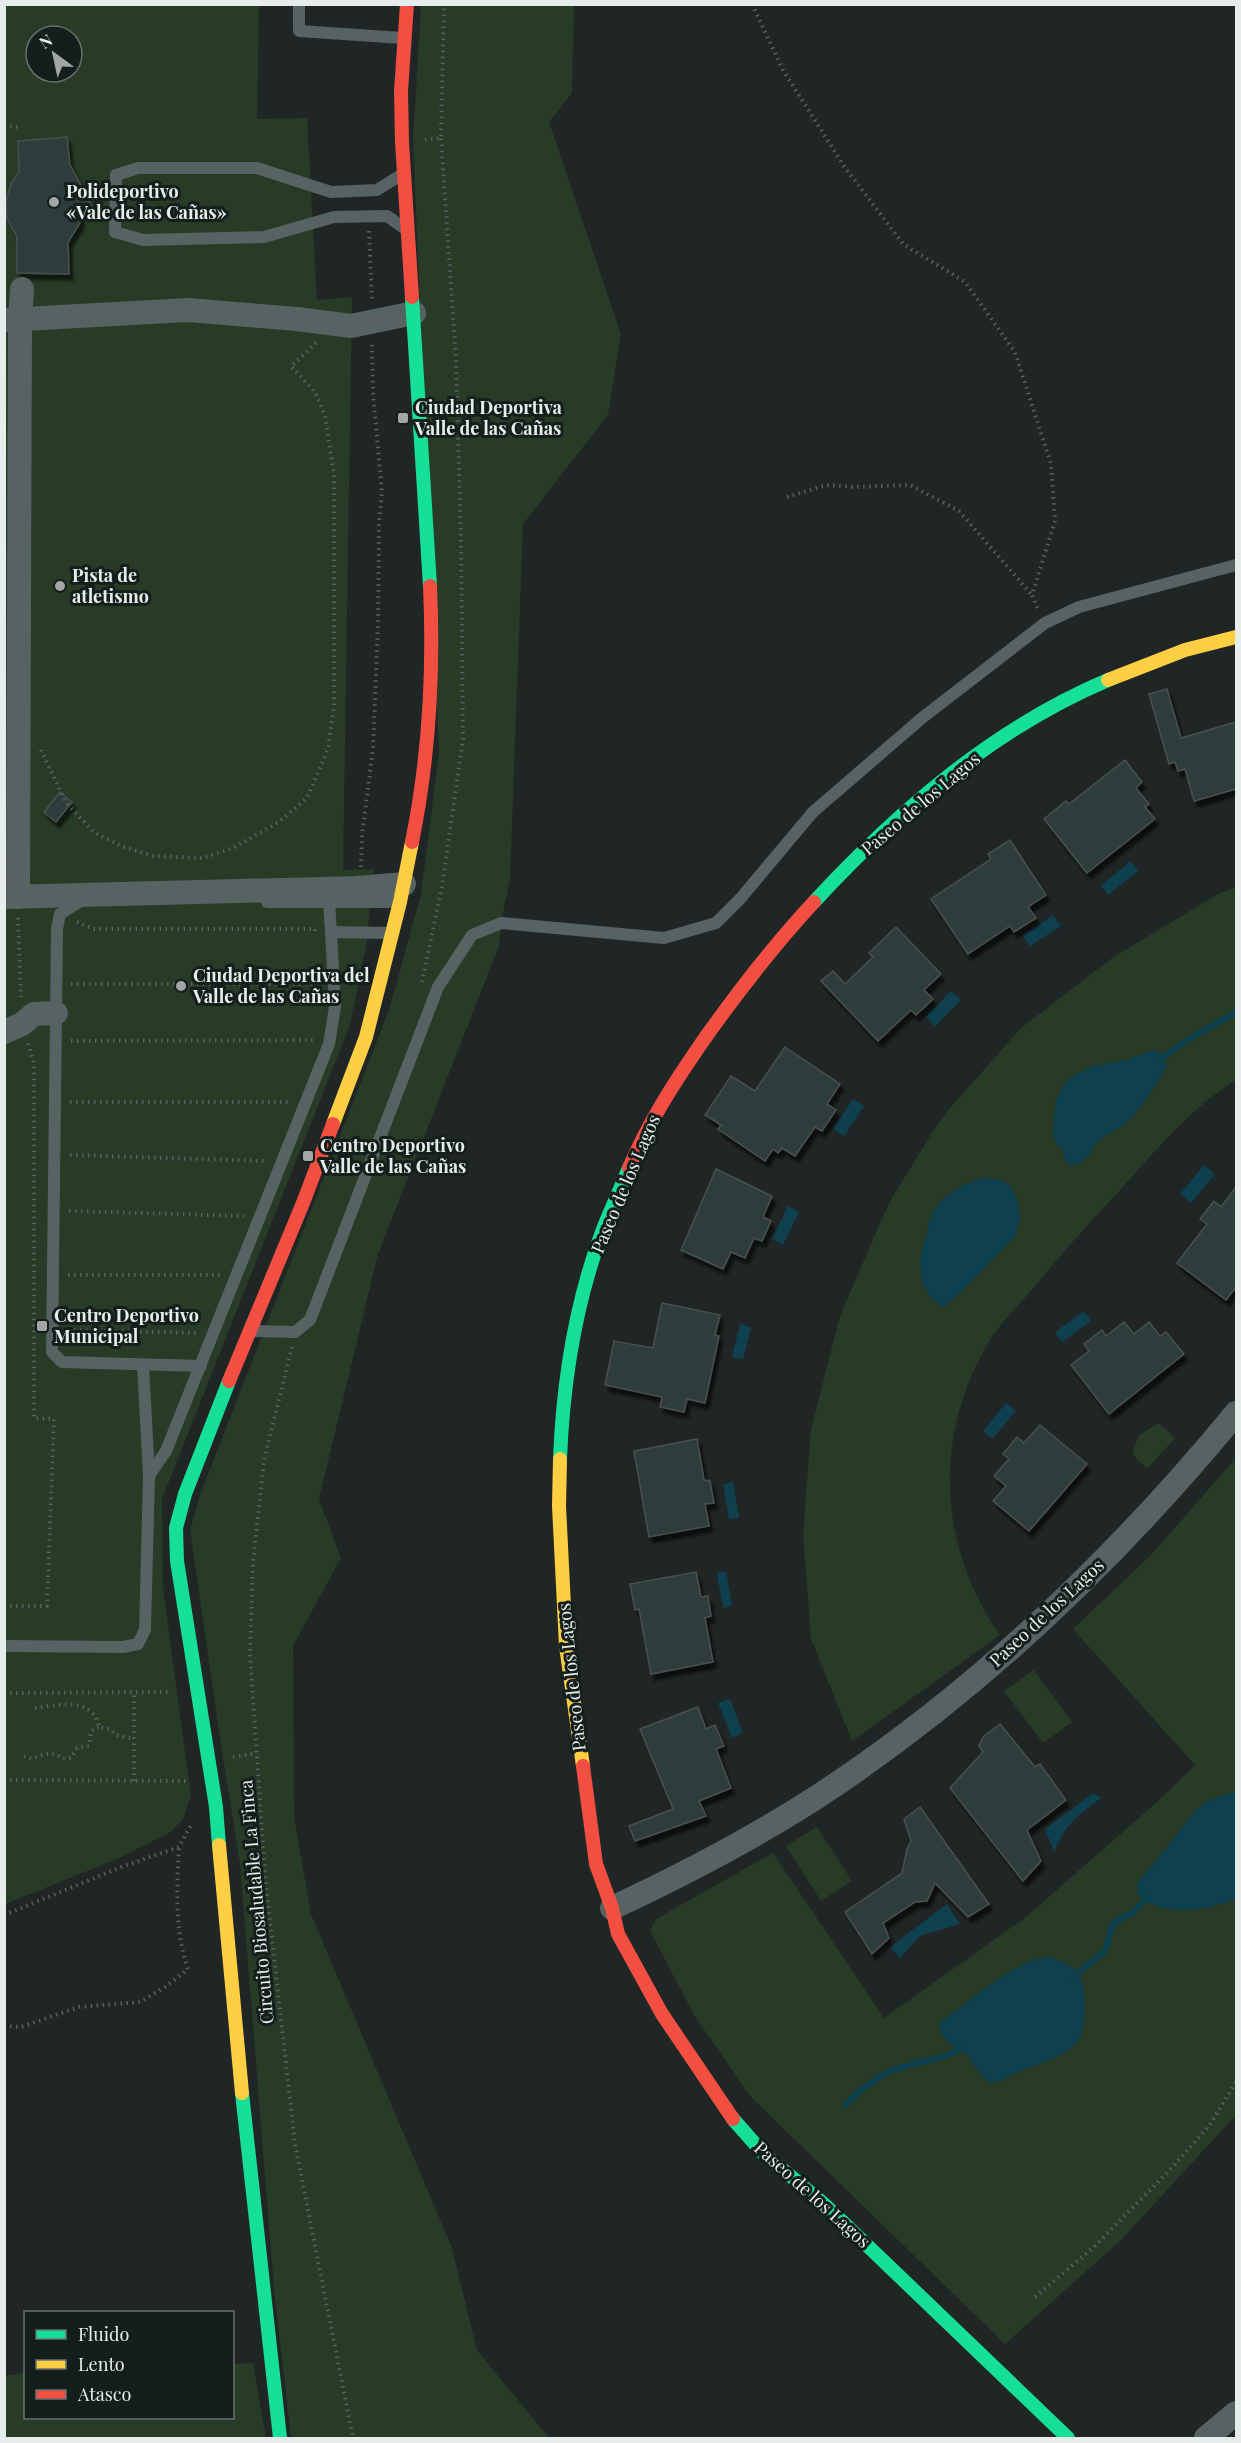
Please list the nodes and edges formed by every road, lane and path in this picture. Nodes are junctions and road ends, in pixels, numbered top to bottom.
1 (299, 4) edge
2 (407, 4) edge
3 (444, 4) edge
4 (752, 4) edge
5 (404, 38) junction
6 (4, 126) edge
7 (18, 127) dead end
8 (402, 142) junction
9 (405, 173) junction
10 (368, 216) junction
11 (408, 231) junction
12 (22, 289) dead end
13 (372, 312) dead end
14 (414, 314) junction
15 (12, 320) edge
16 (337, 323) junction
17 (372, 333) dead end
18 (787, 497) dead end
19 (1236, 565) edge
20 (1032, 596) junction
21 (1045, 623) junction
22 (1236, 638) edge
23 (18, 742) junction
24 (358, 888) junction
25 (402, 893) junction
26 (11, 897) edge
27 (328, 902) junction
28 (60, 914) junction
29 (331, 932) junction
30 (393, 933) junction
31 (315, 939) dead end
32 (316, 975) dead end
33 (56, 984) junction
34 (317, 984) junction
35 (317, 994) dead end
36 (56, 1013) junction
37 (4, 1032) edge
38 (319, 1032) dead end
39 (319, 1040) junction
40 (56, 1041) junction
41 (316, 1049) dead end
42 (34, 1101) dead end
43 (55, 1102) junction
44 (290, 1113) dead end
45 (34, 1154) dead end
46 (54, 1154) junction
47 (266, 1172) dead end
48 (34, 1210) dead end
49 (53, 1210) junction
50 (244, 1224) dead end
51 (34, 1275) dead end
52 (52, 1275) junction
53 (219, 1286) dead end
54 (204, 1324) dead end
55 (34, 1329) dead end
56 (52, 1330) junction
57 (249, 1331) junction
58 (289, 1360) dead end
59 (143, 1365) junction
60 (201, 1366) junction
61 (1236, 1413) edge
62 (149, 1476) junction
63 (4, 1646) edge
64 (198, 1692) junction
65 (4, 1693) edge
66 (134, 1693) junction
67 (35, 1708) dead end
68 (99, 1727) junction
69 (134, 1740) junction
70 (24, 1756) dead end
71 (4, 1780) edge
72 (134, 1781) junction
73 (212, 1781) junction
74 (195, 1816) dead end
75 (179, 1847) junction
76 (612, 1908) junction
77 (4, 1915) edge
78 (4, 2026) edge
79 (1236, 2082) edge
80 (1035, 2297) dead end
81 (1236, 2413) edge
82 (280, 2439) edge
83 (353, 2439) edge
84 (1068, 2439) edge
85 (1206, 2439) edge

1 - 5 lane
2 - 5 street
3 - 8 path
4 - 20 path
5 - 8 street
6 - 7 path
8 - 9 street
9 - 10 lane
9 - 11 street
10 - 11 lane
10 - 13 path
11 - 14 street
12 - 15 street
14 - 16 street
14 - 25 street
15 - 16 street
15 - 23 street
16 - 23 path
17 - 24 path
18 - 20 path
19 - 21 lane
20 - 21 path
21 - 57 lane
22 - 76 street, Paseo de los Lagos
23 - 26 street
24 - 25 street
24 - 26 street
25 - 27 lane
25 - 30 street
27 - 28 lane
27 - 29 lane
28 - 31 path
28 - 33 lane
29 - 30 lane
29 - 60 lane
30 - 57 street
32 - 34 path
33 - 34 path
33 - 36 lane
34 - 35 path
36 - 37 street
36 - 40 lane
38 - 39 path
39 - 40 path
39 - 41 path
40 - 43 lane
42 - 43 path
43 - 44 path
43 - 46 lane
45 - 46 path
46 - 47 path
46 - 49 lane
48 - 49 path
49 - 50 path
49 - 52 lane
51 - 52 path
52 - 53 path
52 - 56 lane
54 - 56 path
55 - 56 path
56 - 59 lane
57 - 64 street
58 - 83 path, Circuito Biosaludable La Finca
59 - 60 lane
59 - 62 lane
60 - 62 lane
61 - 76 street, Paseo de los Lagos
62 - 63 lane
64 - 66 path
64 - 73 street
65 - 66 path
66 - 69 path
67 - 68 path
68 - 69 path
68 - 70 path
69 - 72 path
71 - 72 path
72 - 73 path
73 - 82 street
74 - 75 path
75 - 77 path
75 - 78 path
76 - 84 street, Paseo de los Lagos
79 - 80 path
81 - 85 street

